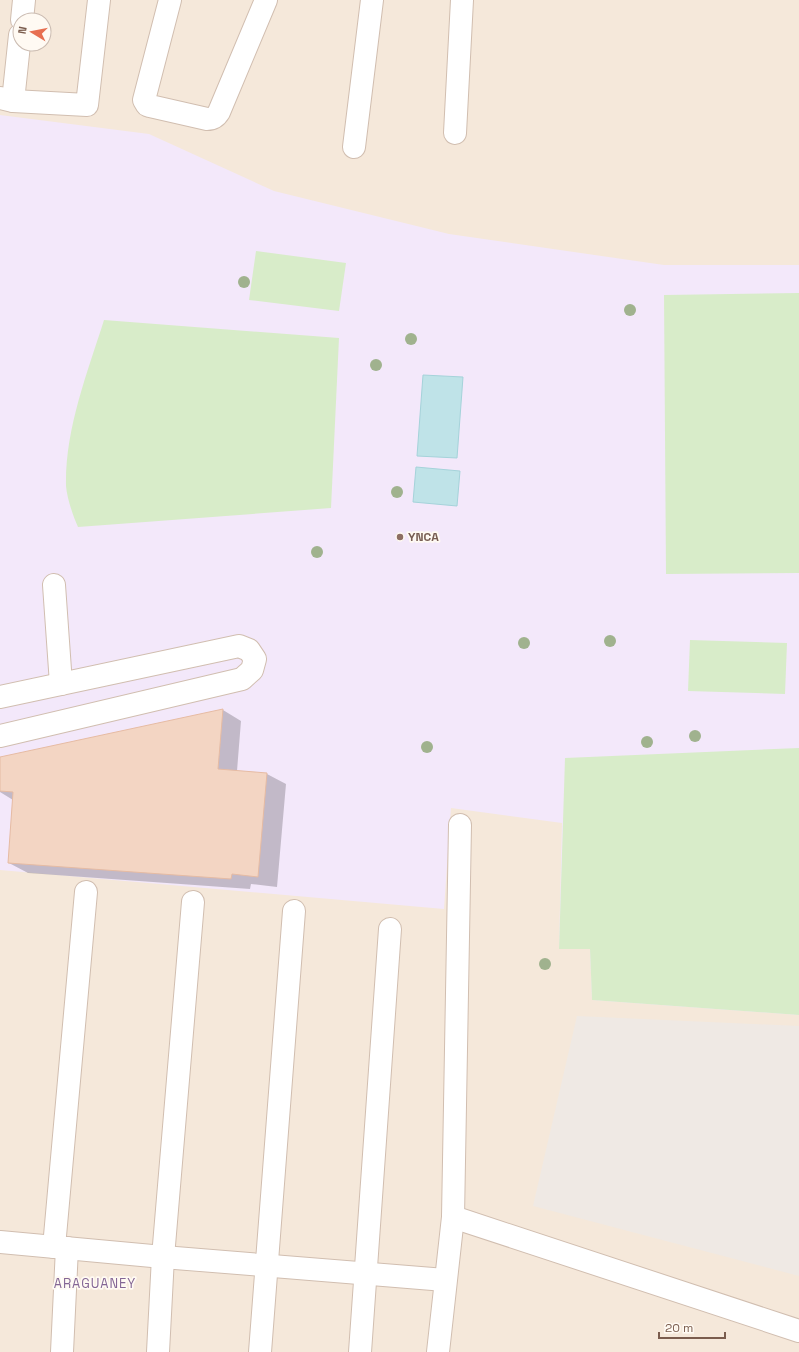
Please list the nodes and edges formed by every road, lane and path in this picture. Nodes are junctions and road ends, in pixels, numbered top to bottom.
1 (24, 0) edge
2 (99, 0) edge
3 (170, 0) edge
4 (266, 0) edge
5 (372, 0) edge
6 (462, 0) edge
7 (23, 12) edge
8 (17, 52) edge
9 (7, 99) edge
10 (455, 134) dead end
11 (354, 147) dead end
12 (54, 585) dead end
13 (61, 684) junction
14 (0, 698) edge
15 (0, 736) edge
16 (460, 825) dead end
17 (86, 892) dead end
18 (194, 902) dead end
19 (294, 911) dead end
20 (390, 929) dead end
21 (453, 1217) junction
22 (0, 1242) edge
23 (60, 1248) junction
24 (163, 1257) junction
25 (267, 1265) junction
26 (365, 1274) junction
27 (445, 1280) junction
28 (799, 1331) edge
29 (62, 1352) edge
30 (158, 1352) edge
31 (260, 1352) edge
32 (360, 1352) edge
33 (438, 1352) edge

1 - 7 street
2 - 9 street
3 - 4 street
5 - 11 street
6 - 10 street
8 - 9 street
12 - 13 street
13 - 14 street
13 - 15 street
16 - 21 street
17 - 23 street
18 - 24 street
19 - 25 street
20 - 26 street
21 - 27 street
21 - 28 street
22 - 23 street
23 - 24 street
23 - 29 street
24 - 25 street
24 - 30 street
25 - 26 street
25 - 31 street
26 - 27 street
26 - 32 street
27 - 33 street

